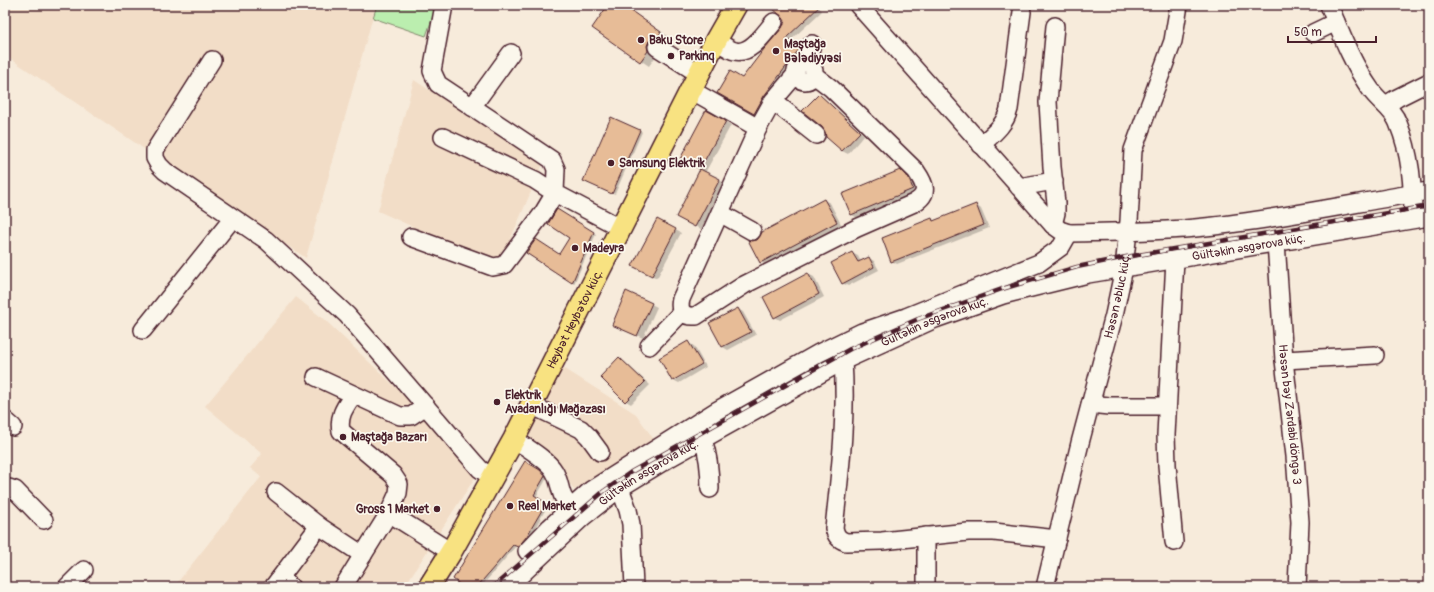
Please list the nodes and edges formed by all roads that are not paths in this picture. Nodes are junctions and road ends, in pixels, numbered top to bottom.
1 (444, 5) edge
2 (736, 5) edge
3 (858, 5) edge
4 (1179, 5) edge
5 (1329, 5) edge
6 (1022, 12) dead end
7 (774, 22) dead end
8 (1336, 22) junction
9 (1056, 26) dead end
10 (1313, 33) dead end
11 (716, 40) junction
12 (812, 44) dead end
13 (658, 47) dead end
14 (511, 53) dead end
15 (212, 60) dead end
16 (806, 71) junction
17 (695, 82) junction
18 (1429, 82) edge
19 (773, 101) junction
20 (1386, 105) junction
21 (472, 107) junction
22 (758, 128) junction
23 (816, 135) dead end
24 (443, 137) dead end
25 (981, 145) junction
26 (1054, 181) junction
27 (1019, 188) junction
28 (1421, 192) edge
29 (555, 193) junction
30 (720, 213) junction
31 (233, 218) junction
32 (1421, 218) edge
33 (1052, 225) junction
34 (621, 228) junction
35 (752, 231) dead end
36 (1128, 232) junction
37 (1069, 233) junction
38 (411, 237) dead end
39 (1276, 242) junction
40 (1175, 259) junction
41 (1124, 268) junction
42 (682, 312) junction
43 (143, 330) dead end
44 (649, 346) dead end
45 (1375, 355) dead end
46 (1284, 360) junction
47 (843, 361) junction
48 (316, 377) dead end
49 (353, 395) junction
50 (1090, 404) junction
51 (531, 405) junction
52 (426, 406) junction
53 (1166, 406) junction
54 (514, 439) junction
55 (703, 440) junction
56 (600, 452) dead end
57 (493, 478) junction
58 (5, 488) edge
59 (620, 488) junction
60 (710, 489) dead end
61 (276, 492) dead end
62 (571, 507) junction
63 (389, 513) junction
64 (44, 520) dead end
65 (319, 526) junction
66 (926, 536) junction
67 (1057, 540) junction
68 (1174, 542) dead end
69 (527, 551) dead end
70 (451, 552) junction
71 (363, 555) junction
72 (84, 570) dead end
73 (282, 584) edge
74 (67, 587) edge
75 (343, 587) edge
76 (429, 587) edge
77 (508, 587) edge
78 (634, 587) edge
79 (926, 587) edge
80 (1045, 587) edge
81 (1296, 587) edge

1 - 21 street
2 - 11 main road, Heybət Heybətov küç.
3 - 25 street
4 - 36 street, Həsən Əbluc küç.
5 - 8 street
6 - 25 street
7 - 11 street
8 - 10 street
8 - 20 street
9 - 26 street
11 - 17 main road, Heybət Heybətov küç.
12 - 16 street
13 - 17 street
14 - 21 street
15 - 31 street
16 - 19 street
16 - 42 street
17 - 22 street
17 - 34 main road, Heybət Heybətov küç.
18 - 20 street
19 - 22 street
19 - 23 street
20 - 28 street
21 - 29 street
22 - 30 street
24 - 29 street
25 - 27 street
26 - 27 street
26 - 33 street
27 - 33 street
28 - 32 street
28 - 36 street
29 - 34 street
29 - 38 street
30 - 35 street
30 - 42 street
31 - 43 street
31 - 52 street
32 - 39 street, Gültəkin Əsgərova küç.
33 - 37 street
34 - 51 main road, Heybət Heybətov küç.
36 - 37 street
36 - 41 street, Həsən Əbluc küç.
37 - 62 street
39 - 40 street, Gültəkin Əsgərova küç.
39 - 46 street, Həsən bəy Zərdabi döngə 3
40 - 41 street, Gültəkin Əsgərova küç.
40 - 53 street
41 - 47 street, Gültəkin Əsgərova küç.
41 - 50 street, Həsən Əbluc küç.
42 - 44 street
45 - 46 street
46 - 81 street, Həsən bəy Zərdabi döngə 3
47 - 55 street, Gültəkin Əsgərova küç.
47 - 66 street
48 - 49 street
49 - 52 street
49 - 63 street
50 - 53 street
50 - 67 street, Həsən Əbluc küç.
51 - 54 main road, Heybət Heybətov küç.
51 - 56 street
52 - 57 street
53 - 68 street
54 - 57 main road, Heybət Heybətov küç.
54 - 62 street
55 - 59 street, Gültəkin Əsgərova küç.
55 - 60 street
57 - 70 main road, Heybət Heybətov küç.
58 - 64 street
59 - 77 street, Gültəkin Əsgərova küç.
59 - 78 street
61 - 65 street
62 - 69 street
63 - 70 street
63 - 71 street
65 - 71 street
65 - 73 street
66 - 67 street
66 - 79 street
67 - 80 street, Həsən Əbluc küç.
70 - 76 main road, Heybət Heybətov küç.
71 - 75 street
72 - 74 street

